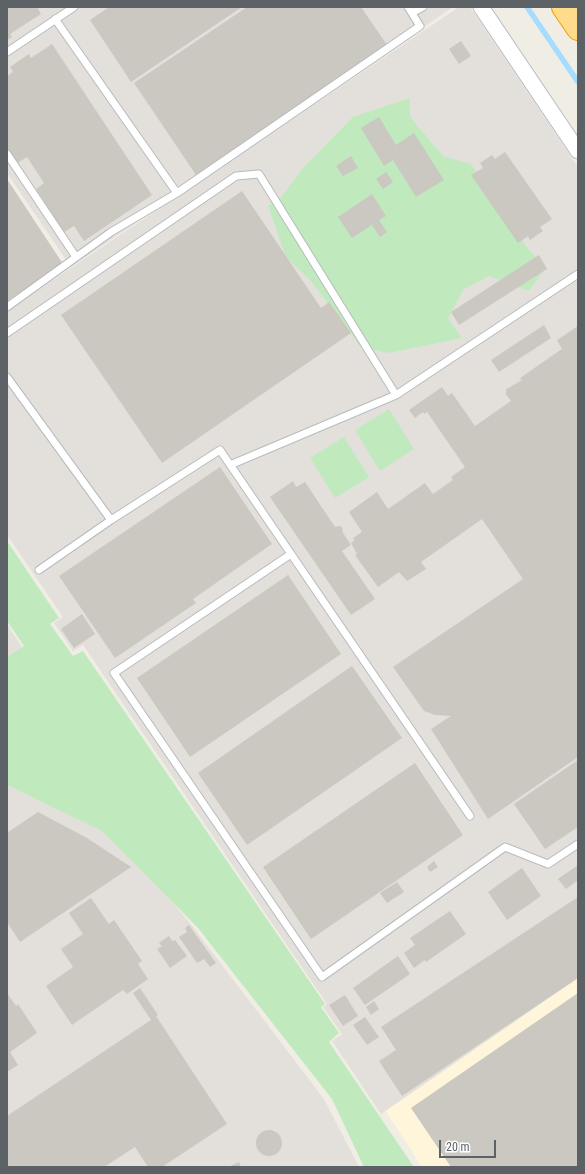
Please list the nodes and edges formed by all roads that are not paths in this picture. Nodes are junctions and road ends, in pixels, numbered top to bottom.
1 (74, 7) edge
2 (423, 7) edge
3 (481, 7) edge
4 (563, 7) edge
5 (410, 10) edge
6 (56, 19) junction
7 (578, 29) edge
8 (7, 52) edge
9 (578, 151) edge
10 (7, 154) edge
11 (177, 193) junction
12 (76, 258) junction
13 (578, 274) edge
14 (7, 307) edge
15 (7, 333) edge
16 (7, 377) edge
17 (396, 395) junction
18 (230, 465) junction
19 (111, 520) junction
20 (291, 554) junction
21 (39, 570) dead end
22 (470, 816) dead end
23 (578, 844) edge

1 - 6 lane
2 - 5 lane
3 - 9 street
4 - 7 highway
5 - 11 lane
6 - 8 lane
6 - 11 lane
10 - 12 lane
11 - 12 lane
12 - 14 lane
13 - 17 lane
15 - 17 lane
16 - 19 lane
17 - 18 lane
18 - 19 lane
18 - 20 lane
19 - 21 lane
20 - 22 lane
20 - 23 lane

